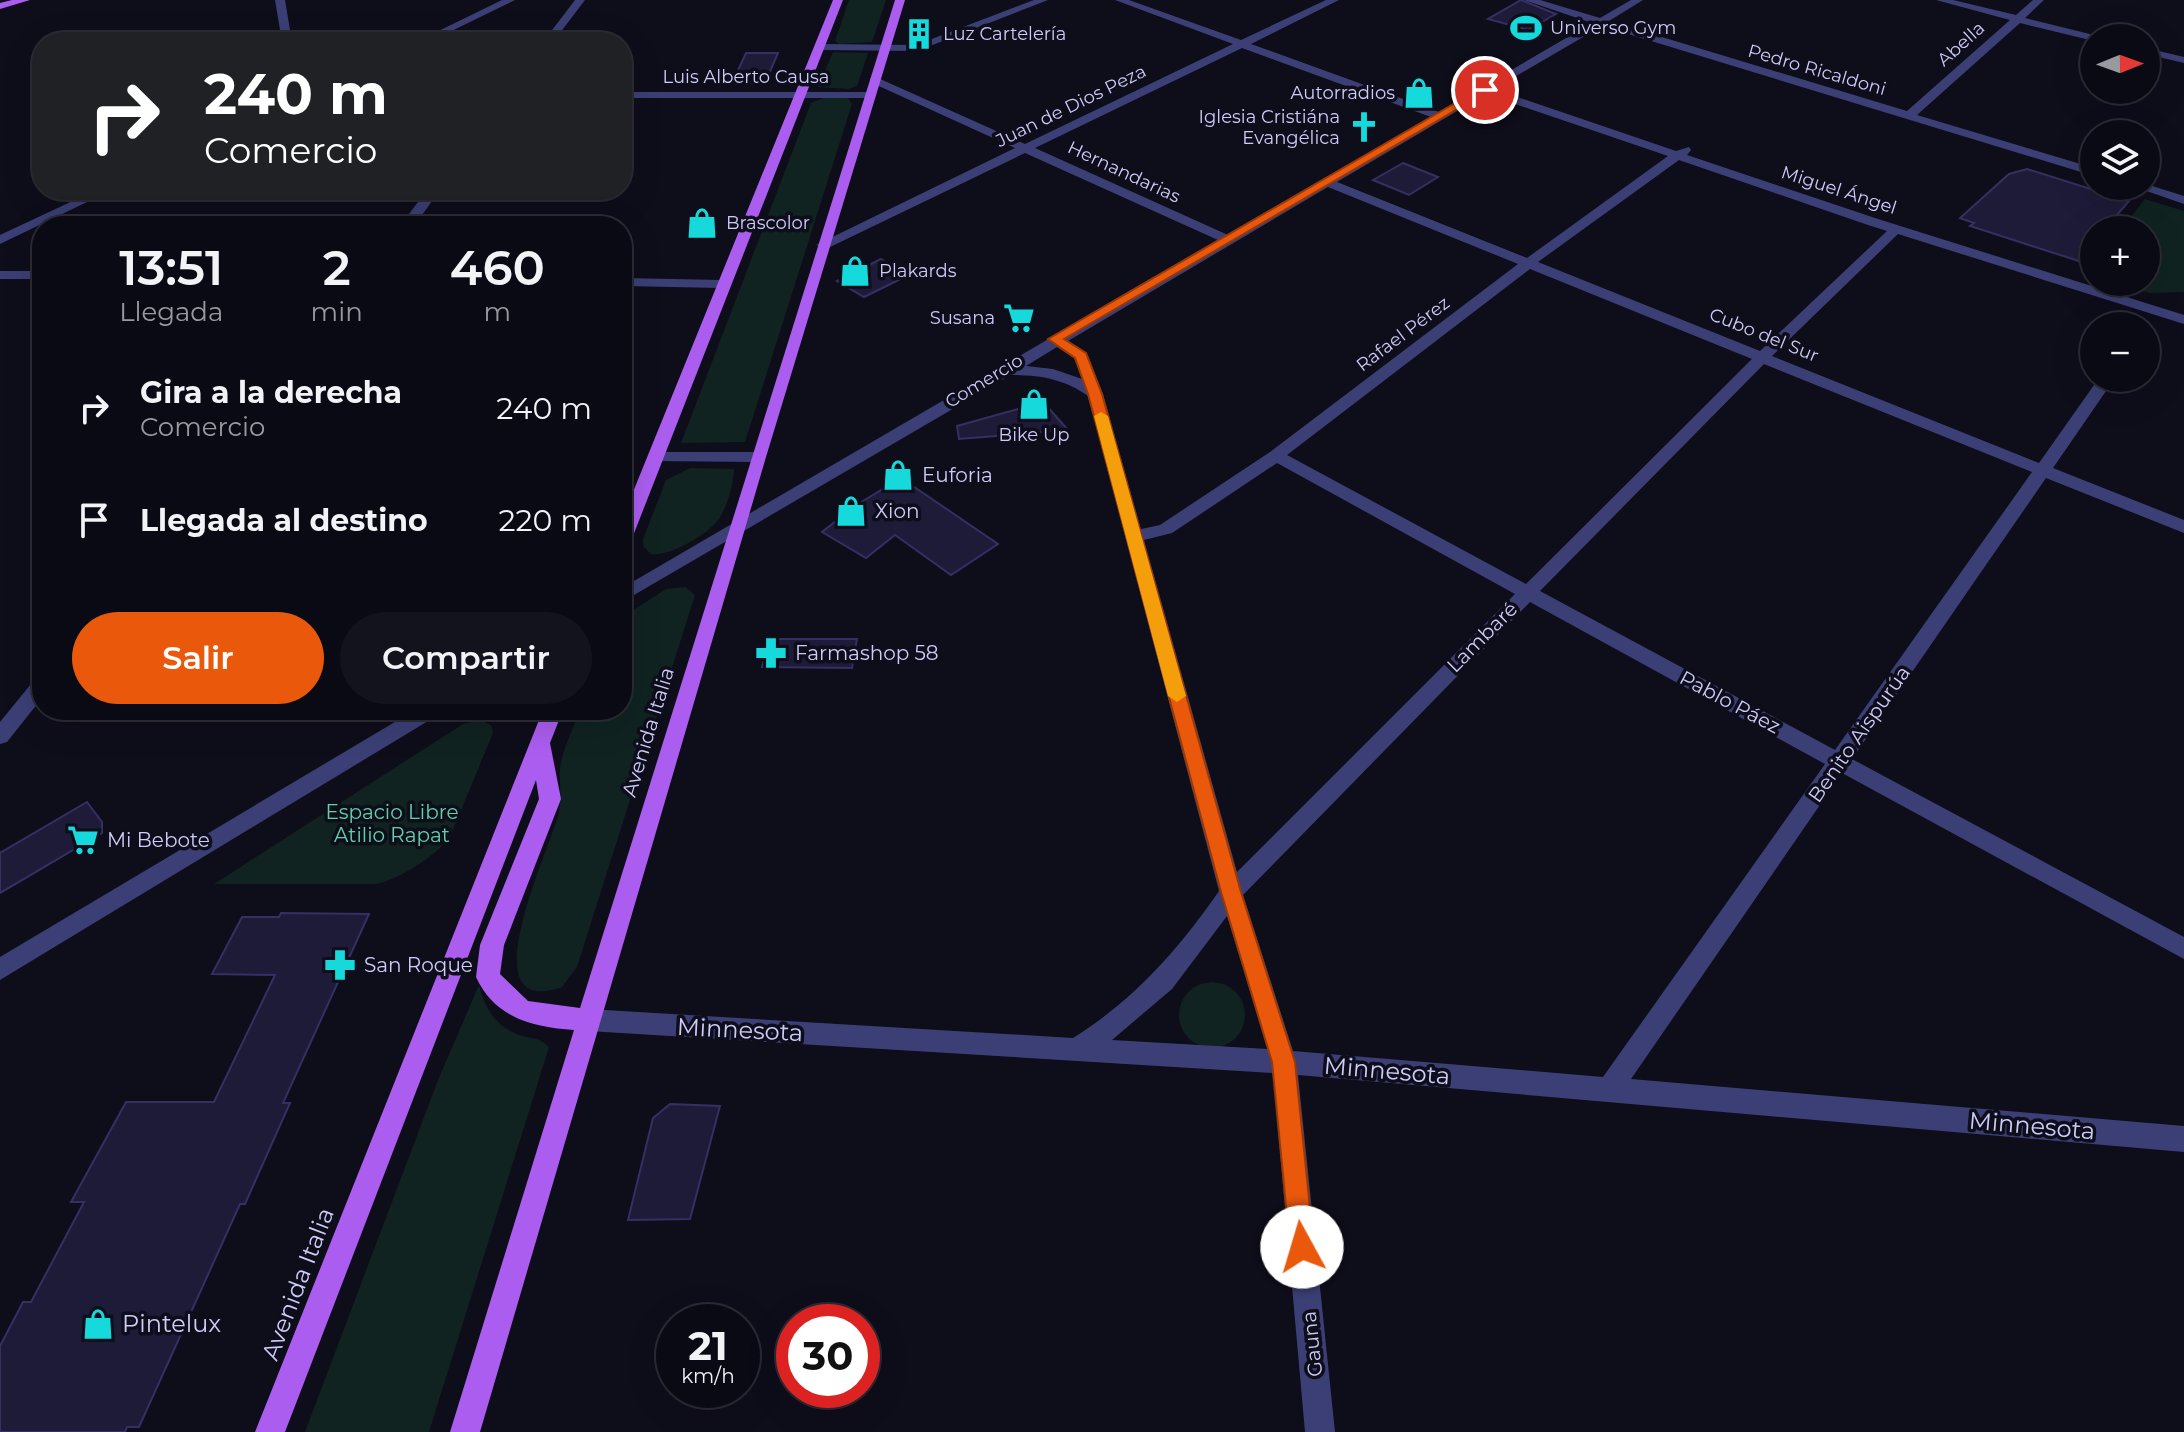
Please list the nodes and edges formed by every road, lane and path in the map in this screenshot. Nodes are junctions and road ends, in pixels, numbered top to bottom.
1 (25, 0) edge
2 (280, 0) edge
3 (510, 0) edge
4 (580, 0) edge
5 (838, 0) edge
6 (900, 0) edge
7 (1043, 0) edge
8 (1120, 0) edge
9 (1334, 0) edge
10 (1529, 0) edge
11 (1638, 0) edge
12 (1941, 0) edge
13 (2039, 0) edge
14 (0, 6) edge
15 (2016, 19) junction
16 (1599, 23) junction
17 (285, 32) edge
18 (442, 32) edge
19 (556, 32) edge
20 (2080, 35) edge
21 (1240, 43) junction
22 (820, 47) junction
23 (884, 48) junction
24 (2160, 54) edge
25 (2184, 60) edge
26 (874, 80) junction
27 (1485, 90) junction
28 (632, 95) edge
29 (800, 95) junction
30 (869, 95) junction
31 (1440, 116) junction
32 (1909, 116) junction
33 (1029, 147) junction
34 (1682, 152) junction
35 (2080, 168) edge
36 (1328, 183) junction
37 (2160, 193) edge
38 (85, 200) edge
39 (2184, 200) edge
40 (51, 216) edge
41 (32, 225) edge
42 (1897, 228) junction
43 (0, 240) edge
44 (1228, 240) junction
45 (823, 245) junction
46 (1530, 262) junction
47 (0, 275) edge
48 (32, 275) edge
49 (632, 282) edge
50 (722, 284) junction
51 (2180, 317) edge
52 (2160, 322) edge
53 (1055, 339) junction
54 (1763, 356) junction
55 (1002, 370) junction
56 (2097, 392) edge
57 (1095, 394) junction
58 (1276, 456) junction
59 (656, 457) junction
60 (758, 457) junction
61 (2043, 471) junction
62 (632, 516) edge
63 (737, 527) junction
64 (2184, 527) edge
65 (1134, 537) junction
66 (632, 590) edge
67 (1527, 591) junction
68 (32, 696) edge
69 (414, 720) edge
70 (549, 720) edge
71 (0, 736) edge
72 (540, 741) junction
73 (1840, 761) junction
74 (1231, 892) junction
75 (2184, 949) edge
76 (0, 969) edge
77 (588, 1020) junction
78 (1075, 1050) junction
79 (1284, 1062) junction
80 (1609, 1090) junction
81 (2184, 1139) edge
82 (270, 1432) edge
83 (465, 1432) edge
84 (1320, 1432) edge

1 - 14 main road
2 - 17 street
3 - 18 street
4 - 19 street
5 - 22 main road
6 - 23 main road, Avenida Italia
7 - 23 street
8 - 21 street
9 - 21 street, Juan de Dios Peza
10 - 16 street, Pedro Ricaldoni
11 - 16 street, Comercio
12 - 15 street
13 - 15 street, Abella
15 - 20 street
15 - 32 street, Abella
16 - 27 street, Comercio
16 - 32 street, Pedro Ricaldoni
21 - 31 street
21 - 33 street, Juan de Dios Peza
22 - 23 street
22 - 29 main road
23 - 26 main road, Avenida Italia
24 - 25 street
26 - 30 main road, Avenida Italia
26 - 33 street, Hernandarias
27 - 31 street, Comercio
27 - 34 street, Miguel Ángel
28 - 29 street, Luis Alberto Causa
29 - 30 street, Luis Alberto Causa
29 - 50 main road
30 - 45 main road, Avenida Italia
31 - 36 street, Comercio
32 - 35 street, Pedro Ricaldoni
33 - 44 street, Hernandarias
33 - 45 street, Juan de Dios Peza
34 - 42 street, Miguel Ángel
34 - 46 street, Rafael Pérez
36 - 44 street, Comercio
36 - 46 street, Cubo del Sur
37 - 39 street
38 - 40 street
41 - 43 street
42 - 51 street, Miguel Ángel
42 - 54 street, Lambaré
44 - 53 street, Comercio
45 - 60 main road, Avenida Italia
46 - 54 street, Cubo del Sur
46 - 58 street, Rafael Pérez
47 - 48 street
49 - 50 street
50 - 59 main road
51 - 52 street
53 - 55 street, Comercio
53 - 57 street, Gauna
54 - 61 street, Cubo del Sur
54 - 67 street, Lambaré
55 - 57 street
55 - 63 street, Comercio
56 - 61 street, Benito Aispurúa
57 - 65 street, Gauna
58 - 65 street, Rafael Pérez
58 - 67 street, Pablo Páez
59 - 60 street
59 - 62 main road
60 - 63 main road, Avenida Italia
61 - 64 street, Cubo del Sur
61 - 73 street, Benito Aispurúa
63 - 66 street, Comercio
63 - 77 main road, Avenida Italia
65 - 74 street, Gauna
67 - 73 street, Pablo Páez
67 - 74 street, Lambaré
68 - 71 street
69 - 76 street
70 - 72 main road, Avenida Italia
72 - 77 main road
72 - 82 main road, Avenida Italia
73 - 75 street, Pablo Páez
73 - 80 street, Benito Aispurúa
74 - 78 street, Lambaré
74 - 79 street, Gauna
77 - 78 street, Minnesota
77 - 83 main road, Avenida Italia
78 - 79 street, Minnesota
79 - 80 street, Minnesota
79 - 84 street, Gauna
80 - 81 street, Minnesota

